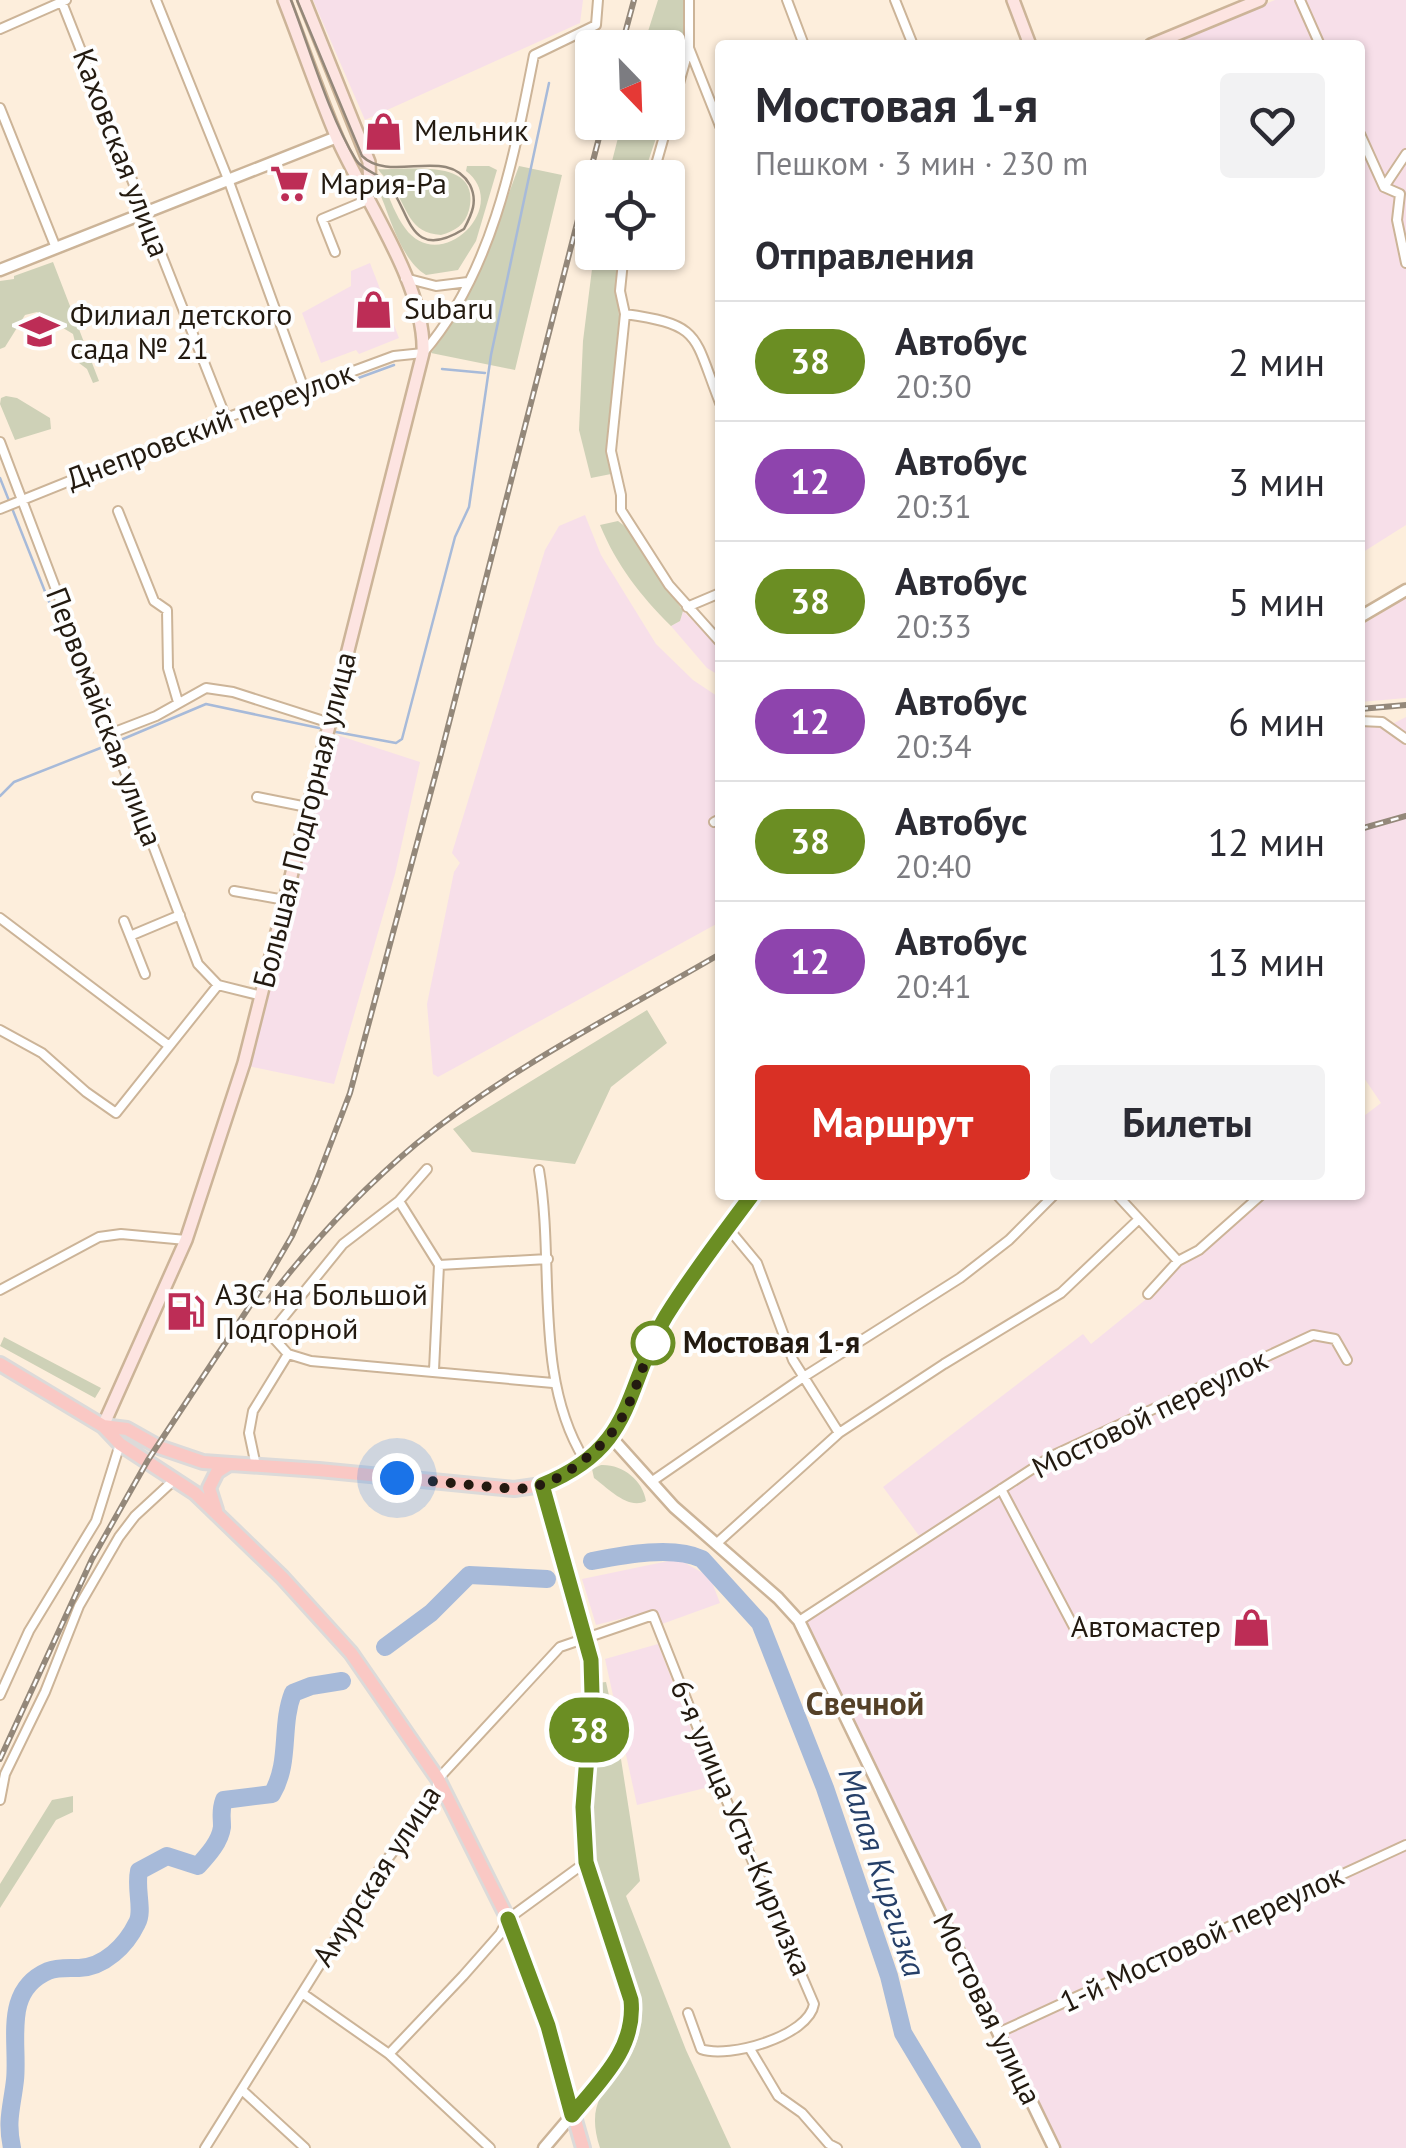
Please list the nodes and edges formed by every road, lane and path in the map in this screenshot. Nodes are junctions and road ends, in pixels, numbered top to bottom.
1 (156, 0) edge
2 (284, 0) edge
3 (304, 0) edge
4 (598, 0) edge
5 (690, 0) edge
6 (787, 0) edge
7 (895, 0) edge
8 (1013, 0) edge
9 (1260, 0) edge
10 (1300, 0) edge
11 (63, 1) edge
12 (0, 29) edge
13 (802, 40) edge
14 (911, 40) edge
15 (1028, 40) edge
16 (1163, 40) edge
17 (1318, 40) edge
18 (688, 48) junction
19 (0, 108) edge
20 (715, 114) edge
21 (337, 137) junction
22 (1365, 145) edge
23 (1406, 154) edge
24 (657, 160) edge
25 (368, 162) junction
26 (350, 165) junction
27 (228, 179) junction
28 (1384, 187) junction
29 (372, 202) junction
30 (146, 213) junction
31 (56, 248) junction
32 (336, 252) dead end
33 (1406, 263) edge
34 (0, 270) edge
35 (622, 270) edge
36 (405, 278) junction
37 (468, 282) junction
38 (626, 314) junction
39 (423, 353) junction
40 (304, 389) junction
41 (715, 391) edge
42 (226, 418) junction
43 (0, 442) edge
44 (20, 501) junction
45 (0, 509) edge
46 (118, 511) dead end
47 (1406, 590) edge
48 (715, 595) edge
49 (687, 607) junction
50 (1365, 614) edge
51 (715, 637) edge
52 (178, 702) junction
53 (1365, 720) edge
54 (330, 723) junction
55 (112, 733) junction
56 (1406, 740) edge
57 (256, 797) dead end
58 (307, 807) junction
59 (234, 891) dead end
60 (286, 900) junction
61 (180, 915) junction
62 (0, 918) edge
63 (124, 921) dead end
64 (130, 936) junction
65 (145, 974) dead end
66 (218, 986) junction
67 (262, 996) junction
68 (0, 1030) edge
69 (168, 1045) junction
70 (427, 1169) dead end
71 (539, 1170) dead end
72 (748, 1200) edge
73 (1049, 1200) edge
74 (1122, 1200) edge
75 (1255, 1200) edge
76 (399, 1201) junction
77 (1139, 1219) junction
78 (728, 1228) junction
79 (186, 1240) junction
80 (548, 1259) junction
81 (1178, 1261) junction
82 (438, 1265) junction
83 (0, 1290) edge
84 (1148, 1294) dead end
85 (288, 1354) junction
86 (1347, 1360) dead end
87 (0, 1364) edge
88 (434, 1370) junction
89 (802, 1378) junction
90 (553, 1383) junction
91 (104, 1426) junction
92 (838, 1433) junction
93 (611, 1437) junction
94 (120, 1444) junction
95 (584, 1459) junction
96 (228, 1465) junction
97 (256, 1466) junction
98 (176, 1478) junction
99 (651, 1482) junction
100 (542, 1485) junction
101 (1000, 1489) junction
102 (217, 1512) junction
103 (716, 1544) junction
104 (799, 1621) junction
105 (1076, 1633) dead end
106 (586, 1638) junction
107 (0, 1695) edge
108 (438, 1779) junction
109 (0, 1800) edge
110 (1406, 1845) edge
111 (586, 1862) junction
112 (508, 1919) junction
113 (302, 1993) junction
114 (688, 2013) dead end
115 (998, 2033) junction
116 (750, 2048) junction
117 (389, 2054) junction
118 (242, 2090) junction
119 (572, 2115) junction
120 (205, 2148) edge
121 (305, 2148) edge
122 (490, 2148) edge
123 (544, 2148) edge
124 (583, 2148) edge
125 (836, 2148) edge
126 (1054, 2148) edge

1 - 27 street
2 - 21 main road, Большая Подгорная улица
3 - 25 main road, Большая Подгорная улица
4 - 37 street
5 - 18 street
6 - 13 street
7 - 14 street
8 - 15 main road
9 - 16 main road
10 - 17 street
11 - 12 street
11 - 30 street, Каховская улица
18 - 20 street
18 - 24 street
19 - 31 street
21 - 26 main road, Большая Подгорная улица
21 - 27 street
22 - 28 street
23 - 28 street
25 - 26 main road
25 - 29 main road, Большая Подгорная улица
26 - 29 main road, Большая Подгорная улица
27 - 30 street
27 - 40 street
28 - 33 street
29 - 32 street
29 - 36 main road, Большая Подгорная улица
30 - 31 street
30 - 42 street, Каховская улица
31 - 34 street
35 - 38 street
36 - 37 street
36 - 39 main road, Большая Подгорная улица
37 - 39 street
38 - 41 street
38 - 49 street
39 - 40 street, Днепровский переулок
39 - 54 main road, Большая Подгорная улица
40 - 42 street, Днепровский переулок
42 - 44 street, Днепровский переулок
43 - 44 street, Первомайская улица
44 - 45 street, Днепровский переулок
44 - 55 street, Первомайская улица
46 - 52 street
47 - 50 street
48 - 49 street
49 - 51 street
52 - 54 street
52 - 55 street
53 - 56 street
54 - 58 main road, Большая Подгорная улица
55 - 61 street, Первомайская улица
57 - 58 street
58 - 60 main road, Большая Подгорная улица
59 - 60 street
60 - 67 main road, Большая Подгорная улица
61 - 64 street
61 - 66 street, Первомайская улица
62 - 69 street
63 - 64 street
64 - 65 street
66 - 67 street
66 - 69 street
67 - 79 main road, Большая Подгорная улица
68 - 69 street
70 - 76 street
71 - 80 street
72 - 78 main road
73 - 89 street
74 - 77 street
75 - 81 street
76 - 82 street
76 - 85 street
77 - 81 street
77 - 92 street
78 - 89 street
78 - 93 main road
79 - 83 street
79 - 91 main road, Большая Подгорная улица
80 - 82 street
80 - 90 street
81 - 84 street
82 - 88 street
85 - 88 street
85 - 97 street
86 - 101 street, Мостовой переулок
87 - 91 main road
88 - 90 street
89 - 92 street
89 - 99 street
90 - 95 street
91 - 94 main road
91 - 96 main road
92 - 103 street
93 - 95 main road
93 - 99 street, Мостовая улица
94 - 98 main road
94 - 107 street
95 - 100 main road
96 - 97 main road
96 - 102 main road
97 - 100 main road
98 - 102 main road
98 - 109 street
99 - 103 street, Мостовая улица
100 - 106 main road
101 - 104 street, Мостовой переулок
101 - 105 street
102 - 108 main road
103 - 104 street, Мостовая улица
104 - 115 street, Мостовая улица
106 - 108 street, Амурская улица
106 - 111 main road
106 - 116 street, 6-я улица Усть-Киргизка
108 - 112 main road
108 - 113 street, Амурская улица
110 - 115 street, 1-й Мостовой переулок
111 - 112 street
111 - 119 main road
112 - 117 street
112 - 119 main road
113 - 117 street
113 - 118 street, Амурская улица
114 - 116 street, 6-я улица Усть-Киргизка
115 - 126 street, Мостовая улица
116 - 125 street
117 - 122 street
118 - 120 street, Амурская улица
118 - 121 street
119 - 123 street
119 - 124 main road

